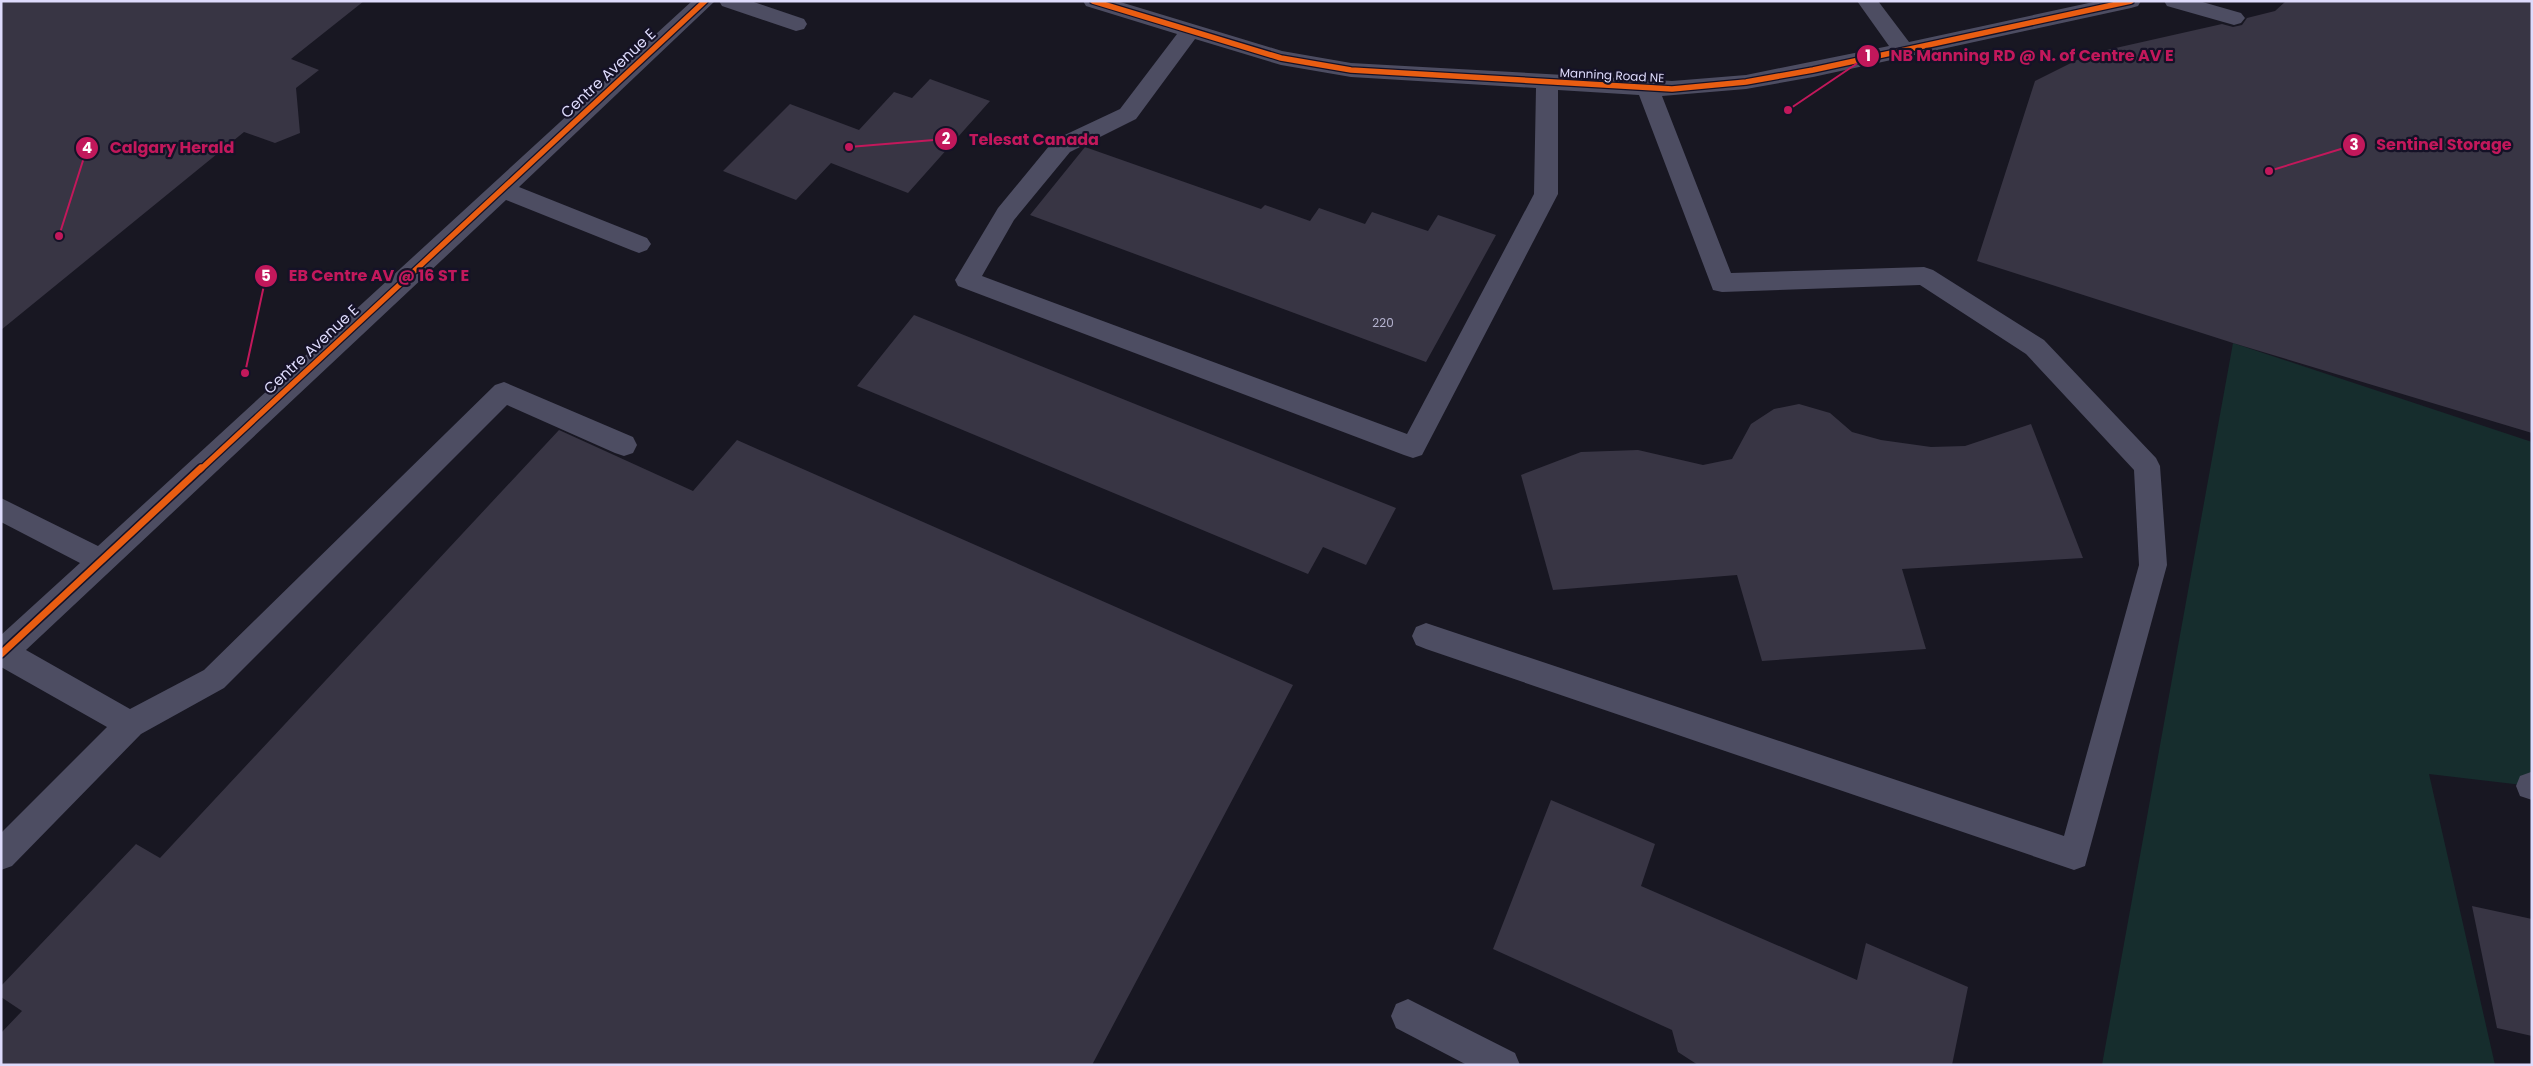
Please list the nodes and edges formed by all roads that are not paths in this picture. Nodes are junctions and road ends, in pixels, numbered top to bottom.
1 (705, 1) edge
2 (729, 1) edge
3 (1093, 1) edge
4 (1867, 1) edge
5 (2131, 1) edge
6 (2174, 1) edge
7 (2234, 18) dead end
8 (796, 24) dead end
9 (1191, 30) junction
10 (1904, 51) junction
11 (1547, 83) junction
12 (1648, 89) junction
13 (502, 189) junction
14 (639, 244) dead end
15 (624, 445) dead end
16 (1, 509) edge
17 (101, 561) junction
18 (1426, 636) dead end
19 (2, 653) edge
20 (130, 724) junction
21 (1, 855) edge
22 (1408, 1016) dead end
23 (1503, 1065) edge

1 - 13 street, Centre Avenue E
2 - 8 street
3 - 9 street, Manning Road NE
4 - 10 street
5 - 10 street, Manning Road NE
6 - 7 street
9 - 11 street, Manning Road NE
9 - 11 street
10 - 12 street, Manning Road NE
11 - 12 street, Manning Road NE
12 - 18 street
13 - 14 street
13 - 17 street, Centre Avenue E
15 - 20 street
16 - 17 street
17 - 19 street, Centre Avenue E
19 - 20 street
20 - 21 street
22 - 23 street

